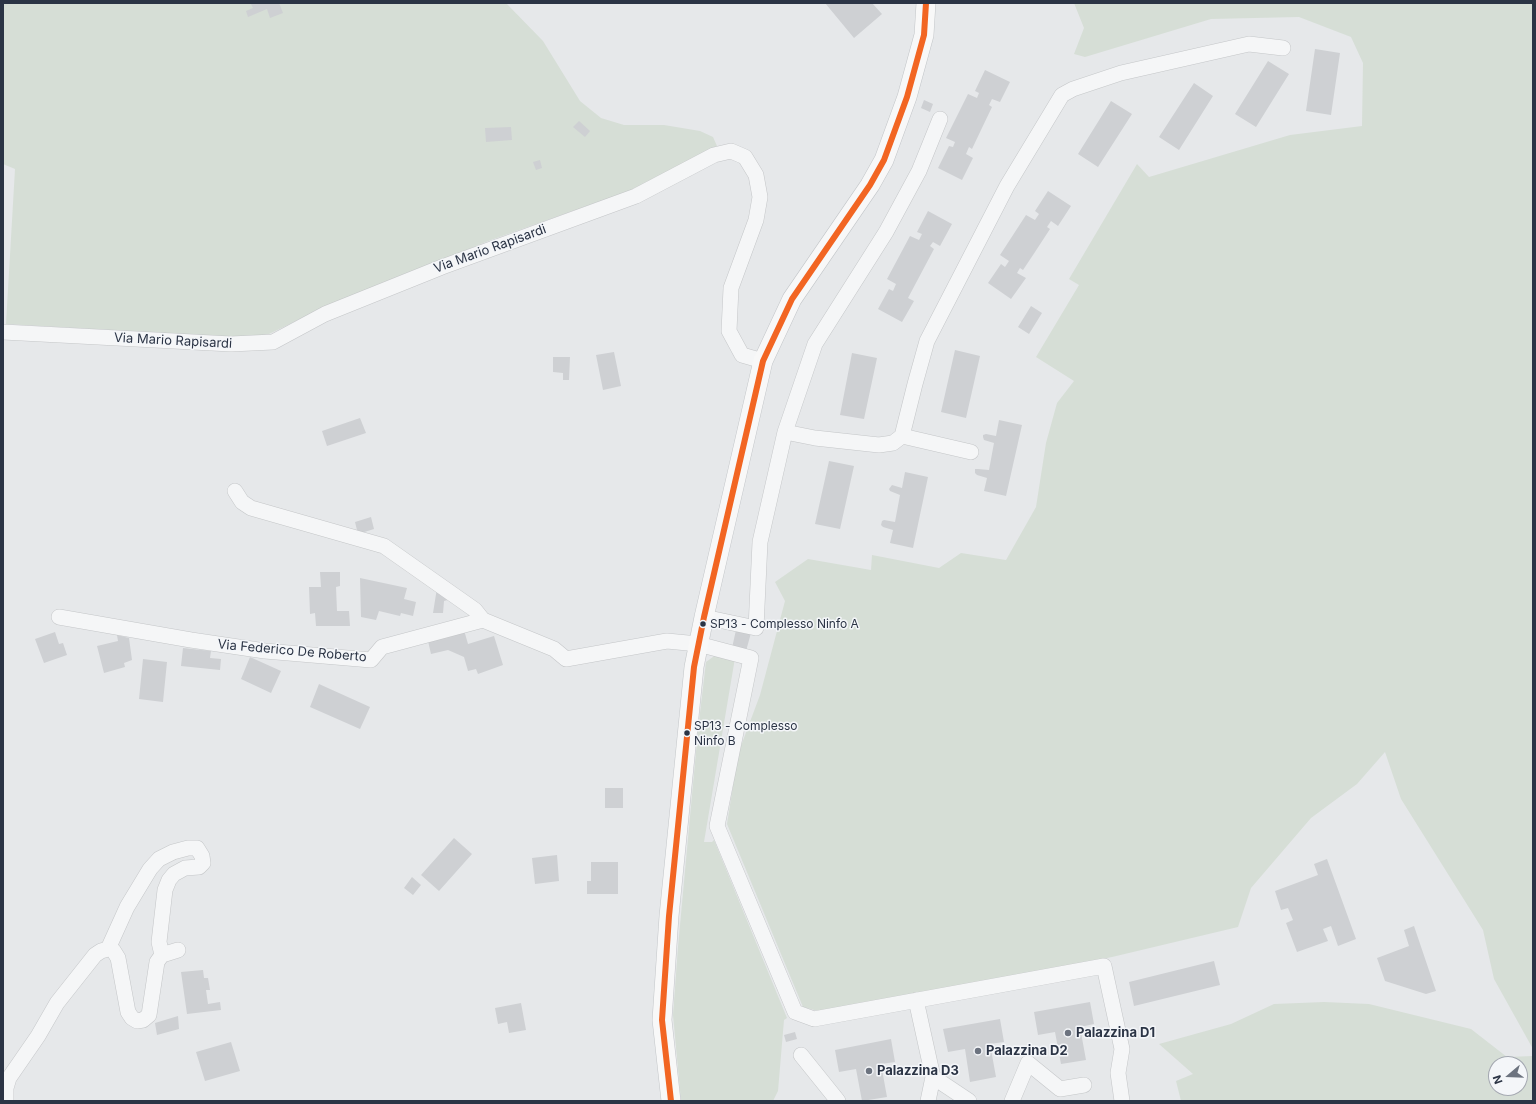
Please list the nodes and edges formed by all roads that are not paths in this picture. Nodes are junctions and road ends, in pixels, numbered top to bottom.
1 (926, 3) edge
2 (1284, 48) dead end
3 (940, 119) dead end
4 (3, 332) edge
5 (763, 361) junction
6 (785, 432) junction
7 (902, 436) junction
8 (971, 452) dead end
9 (234, 491) dead end
10 (59, 616) dead end
11 (704, 617) junction
12 (483, 620) junction
13 (698, 644) junction
14 (108, 950) junction
15 (178, 950) dead end
16 (162, 955) junction
17 (916, 1000) junction
18 (801, 1055) dead end
19 (932, 1077) junction
20 (1084, 1085) dead end
21 (6, 1101) edge
22 (671, 1101) edge
23 (838, 1101) edge
24 (928, 1101) edge
25 (969, 1101) edge
26 (1012, 1101) edge
27 (1122, 1101) edge

1 - 5 main road
2 - 7 street
3 - 6 street
4 - 5 street, Via Mario Rapisardi
5 - 11 main road
6 - 7 street
6 - 11 street
7 - 8 street
9 - 12 street
10 - 12 street, Via Federico De Roberto
11 - 13 main road
12 - 13 street
13 - 17 street
13 - 22 main road
14 - 16 street
14 - 16 street
14 - 21 street
15 - 16 street
17 - 19 street
17 - 27 street
18 - 23 street
19 - 24 street
19 - 25 street
20 - 26 street

